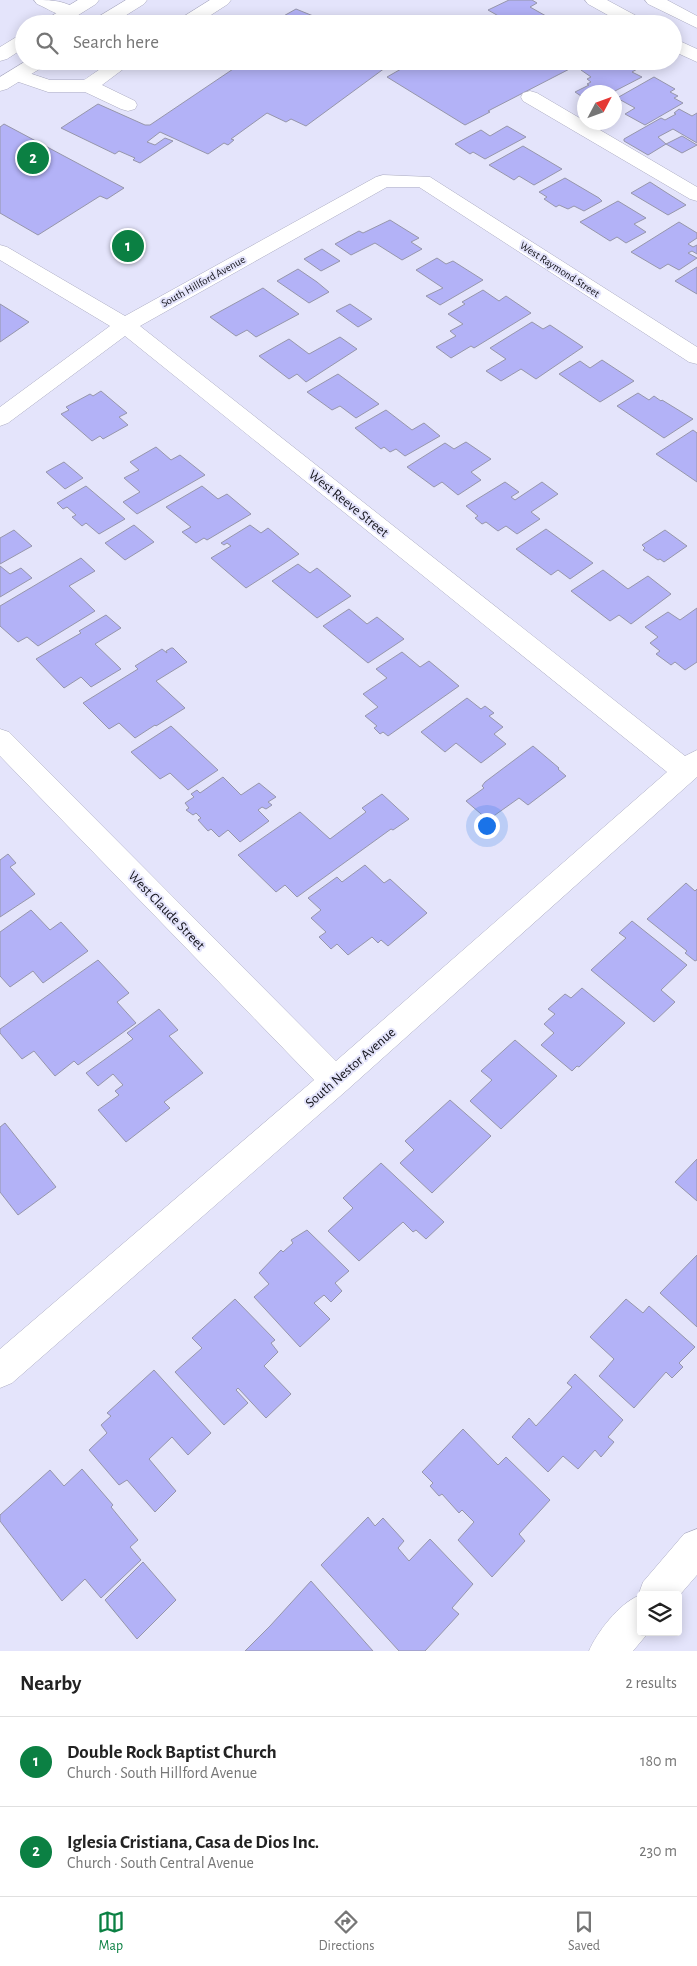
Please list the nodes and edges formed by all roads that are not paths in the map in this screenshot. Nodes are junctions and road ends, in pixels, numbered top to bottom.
1 (43, 0) edge
2 (90, 0) edge
3 (138, 0) edge
4 (222, 0) edge
5 (594, 0) edge
6 (654, 0) edge
7 (70, 15) edge
8 (78, 15) edge
9 (114, 15) edge
10 (198, 15) edge
11 (622, 15) edge
12 (697, 23) edge
13 (15, 46) edge
14 (682, 48) edge
15 (0, 55) edge
16 (697, 56) edge
17 (25, 70) edge
18 (112, 70) edge
19 (17, 75) junction
20 (0, 85) edge
21 (88, 86) junction
22 (530, 97) dead end
23 (128, 105) dead end
24 (423, 181) joint
25 (697, 195) edge
26 (0, 252) edge
27 (126, 325) junction
28 (697, 357) edge
29 (0, 418) edge
30 (0, 739) edge
31 (691, 766) edge
32 (334, 1081) junction
33 (0, 1370) edge
34 (697, 1547) edge
35 (659, 1591) edge
36 (637, 1618) edge
37 (608, 1651) edge

1 - 7 street
2 - 8 street
3 - 9 street
4 - 10 street
5 - 11 street
6 - 12 street
13 - 15 street
14 - 16 street
17 - 19 street
18 - 21 street
19 - 20 street
19 - 21 street
21 - 23 street
22 - 25 street
24 - 27 street, South Hillford Avenue
24 - 28 street, West Raymond Street
26 - 27 street, West Reeve Street
27 - 29 street, South Hillford Avenue
27 - 31 street, West Reeve Street
30 - 32 street, West Claude Street
31 - 32 street, South Nestor Avenue
32 - 33 street, South Nestor Avenue
34 - 35 street
36 - 37 street

